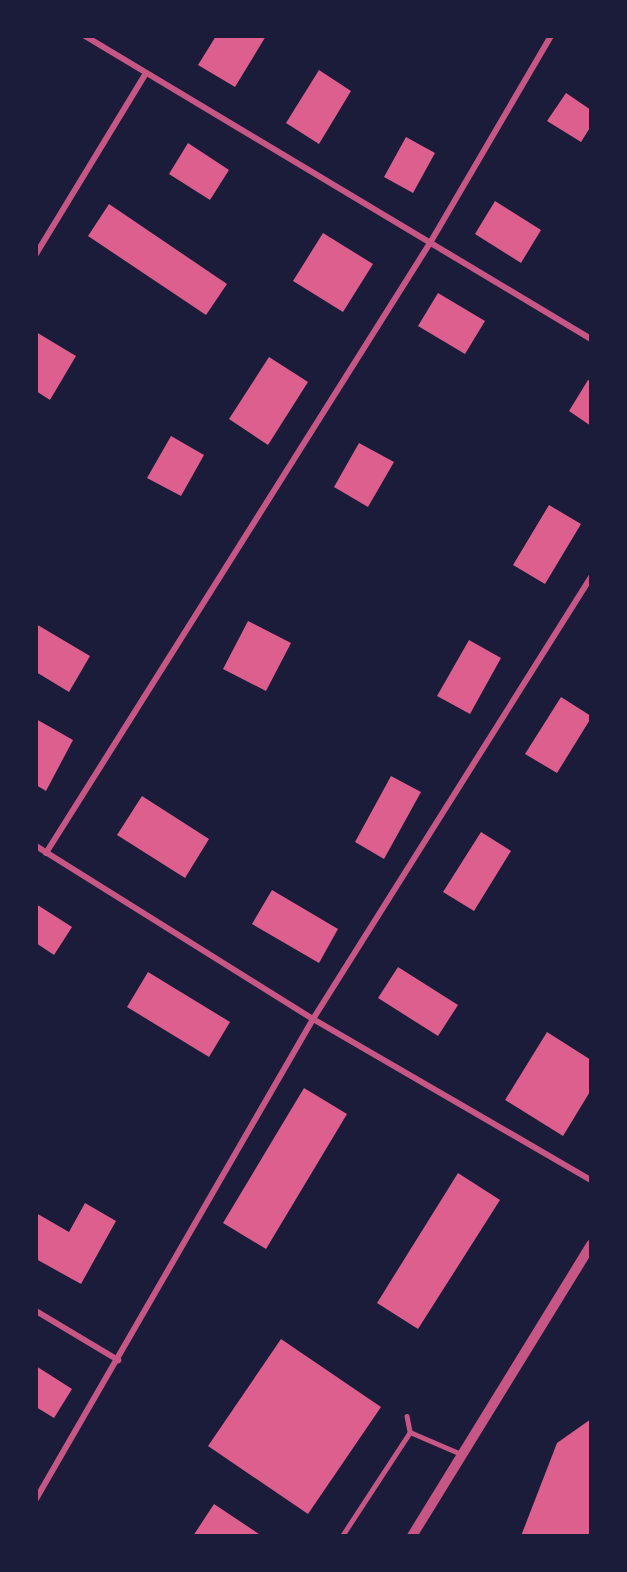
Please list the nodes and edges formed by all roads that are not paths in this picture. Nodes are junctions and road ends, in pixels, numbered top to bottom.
1 (85, 36) edge
2 (551, 36) edge
3 (146, 73) junction
4 (430, 243) junction
5 (36, 254) edge
6 (591, 339) edge
7 (591, 577) edge
8 (36, 846) edge
9 (46, 853) junction
10 (313, 1019) junction
11 (591, 1180) edge
12 (591, 1245) edge
13 (36, 1311) edge
14 (118, 1359) junction
15 (407, 1416) dead end
16 (410, 1432) junction
17 (463, 1455) junction
18 (36, 1499) edge
19 (342, 1536) edge
20 (412, 1536) edge

1 - 3 street
2 - 4 street
3 - 4 street
3 - 5 street
4 - 6 street
4 - 9 street
7 - 10 street
8 - 9 street
9 - 10 street
10 - 11 street
10 - 14 street
12 - 17 street
13 - 14 street
14 - 18 street
15 - 16 lane
16 - 17 lane
16 - 19 lane
17 - 20 street

